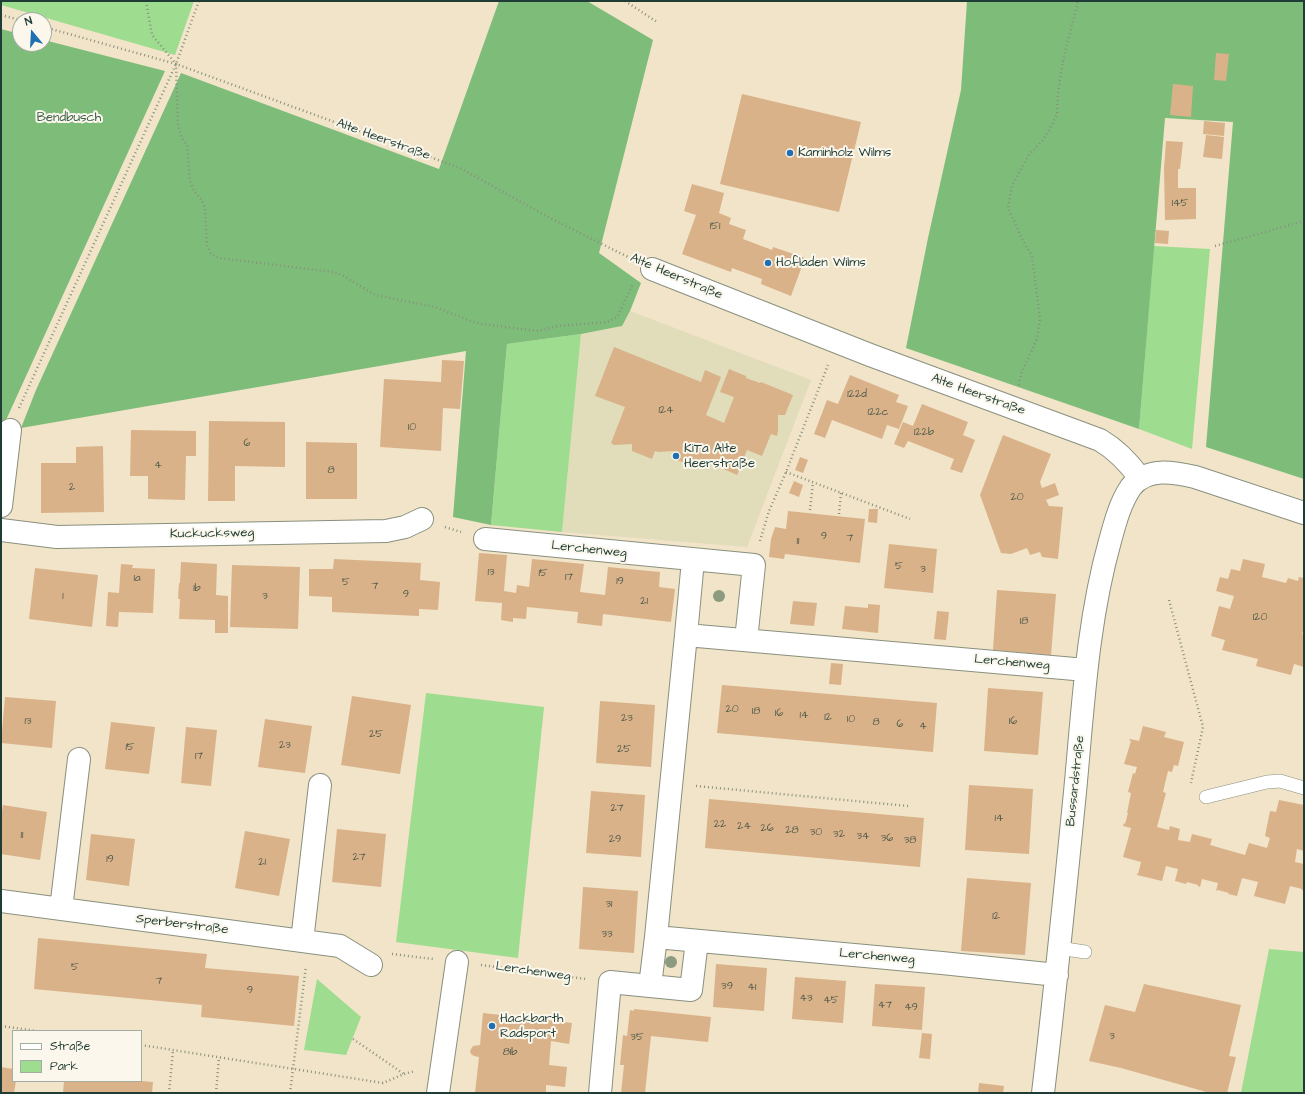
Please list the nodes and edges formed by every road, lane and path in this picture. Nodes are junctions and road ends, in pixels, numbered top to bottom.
1 (146, 1) edge
2 (200, 1) edge
3 (625, 1) edge
4 (1078, 1) edge
5 (1, 15) edge
6 (12, 18) edge
7 (657, 22) dead end
8 (52, 29) edge
9 (176, 64) junction
10 (1304, 221) edge
11 (1215, 246) dead end
12 (652, 269) junction
13 (837, 342) junction
14 (1023, 411) junction
15 (10, 430) joint
16 (786, 472) junction
17 (1140, 478) junction
18 (813, 482) junction
19 (842, 493) junction
20 (1, 506) edge
21 (810, 510) dead end
22 (1304, 513) edge
23 (839, 514) dead end
24 (422, 519) joint
25 (910, 519) dead end
26 (1, 530) edge
27 (484, 539) joint
28 (693, 560) junction
29 (754, 565) junction
30 (1169, 600) dead end
31 (686, 635) junction
32 (746, 640) junction
33 (1086, 670) junction
34 (79, 759) dead end
35 (320, 784) dead end
36 (671, 784) junction
37 (1304, 788) edge
38 (1206, 797) joint
39 (908, 806) dead end
40 (1, 901) edge
41 (61, 909) junction
42 (656, 937) junction
43 (306, 941) junction
44 (697, 941) junction
45 (1059, 948) junction
46 (1085, 952) dead end
47 (457, 962) junction
48 (371, 965) joint
49 (1057, 975) junction
50 (610, 982) junction
51 (650, 986) junction
52 (1, 1026) edge
53 (30, 1030) edge
54 (353, 1039) dead end
55 (142, 1045) edge
56 (173, 1050) junction
57 (219, 1057) junction
58 (294, 1068) junction
59 (404, 1074) junction
60 (439, 1083) edge
61 (169, 1093) edge
62 (216, 1093) edge
63 (290, 1093) edge
64 (600, 1093) edge
65 (1043, 1093) edge

1 - 9 path
2 - 9 path
3 - 7 path
4 - 14 path
5 - 6 path
8 - 9 path, Alte Heerstraße
9 - 12 path, Alte Heerstraße
9 - 12 path
9 - 15 path
10 - 11 path
12 - 13 street, Alte Heerstraße
13 - 14 street, Alte Heerstraße
13 - 16 path
14 - 17 street, Alte Heerstraße
15 - 20 street
16 - 18 path
16 - 29 path
17 - 22 street
17 - 33 street, Bussardstraße
18 - 19 path
18 - 21 path
19 - 23 path
19 - 25 path
24 - 26 street, Kuckucksweg
24 - 27 path
27 - 28 street, Lerchenweg
28 - 29 street, Lerchenweg
28 - 31 street
29 - 32 street
30 - 38 path
31 - 32 street, Lerchenweg
31 - 36 street
32 - 33 street, Lerchenweg
33 - 45 street, Bussardstraße
34 - 41 street
35 - 43 street
36 - 39 path
36 - 42 street
37 - 38 lane
40 - 41 street, Sperberstraße
41 - 43 street, Sperberstraße
42 - 44 street, Lerchenweg
42 - 51 street
43 - 48 street, Sperberstraße
43 - 58 path
44 - 49 street, Lerchenweg
44 - 51 street
45 - 46 lane
45 - 49 street, Bussardstraße
47 - 48 path, Lerchenweg
47 - 50 path, Lerchenweg
47 - 60 street
49 - 65 street, Bussardstraße
50 - 51 street
50 - 64 street
52 - 53 path
54 - 59 path
55 - 56 path
56 - 57 path
56 - 61 path
57 - 58 path
57 - 62 path
58 - 59 path
58 - 63 path
59 - 60 path

